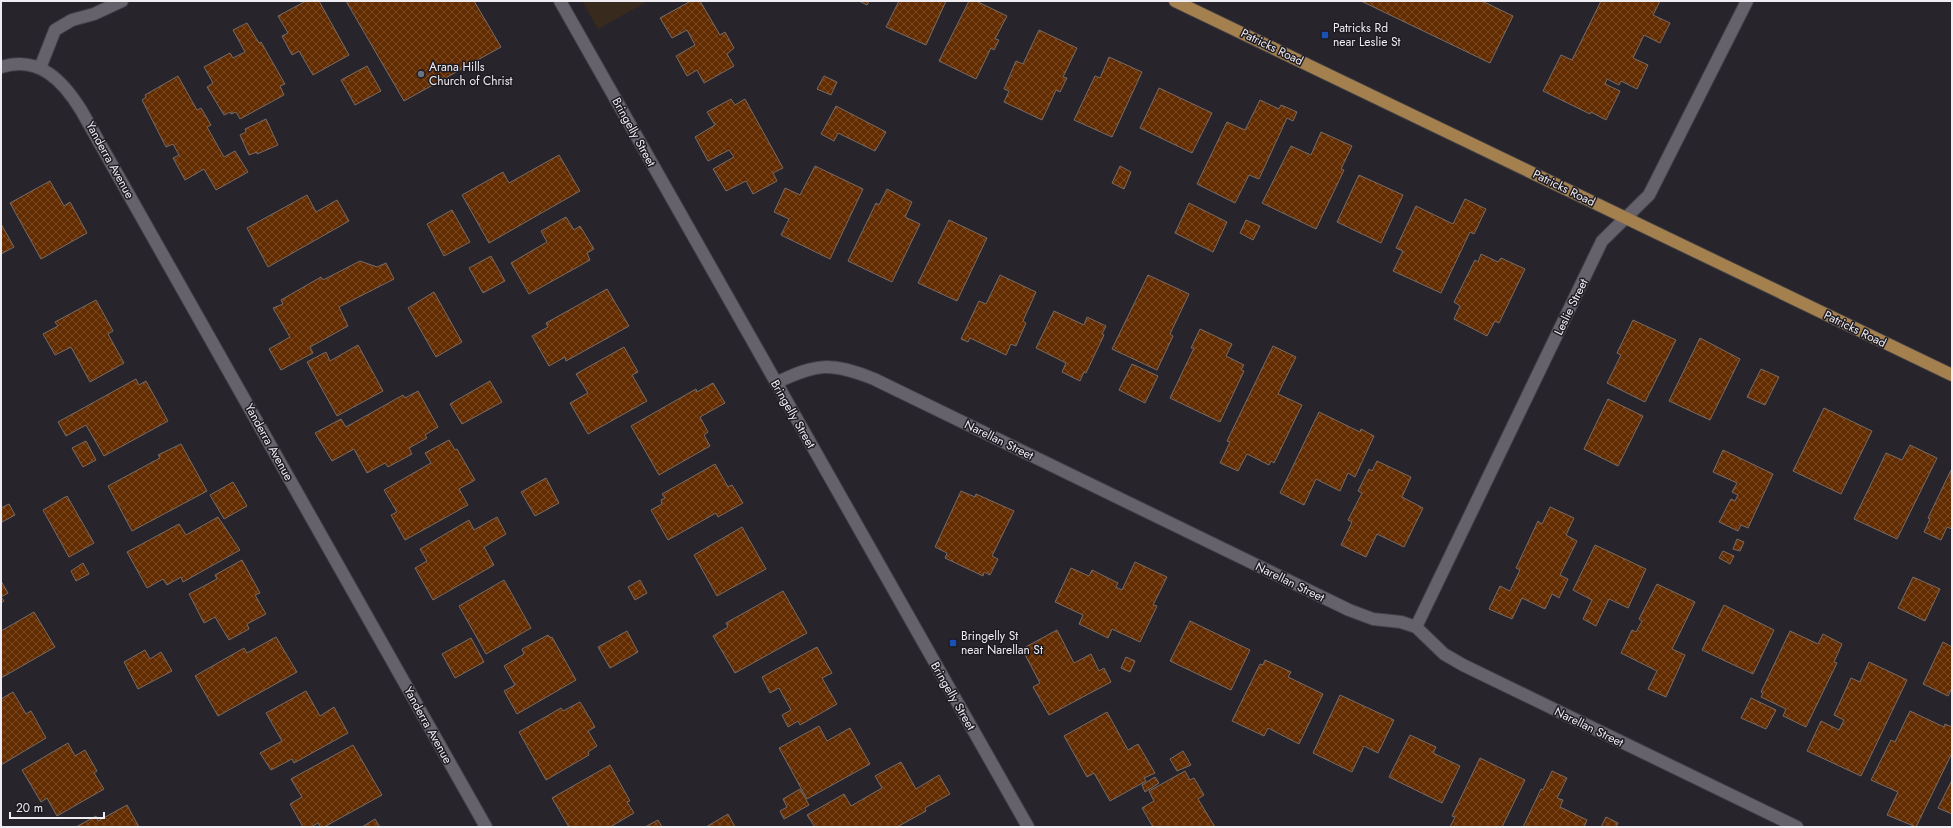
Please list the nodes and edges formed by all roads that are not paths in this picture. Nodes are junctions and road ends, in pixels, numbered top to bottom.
1 (122, 1) edge
2 (560, 1) edge
3 (1175, 1) edge
4 (1747, 1) edge
5 (1, 67) edge
6 (40, 68) junction
7 (1625, 217) junction
8 (1952, 375) edge
9 (776, 383) junction
10 (1416, 627) junction
11 (486, 827) edge
12 (1028, 827) edge
13 (1797, 827) edge

1 - 6 street
2 - 9 street, Bringelly Street
3 - 7 main road, Patricks Road
4 - 7 street, Leslie Street
5 - 6 street
6 - 11 street, Yanderra Avenue
7 - 8 main road, Patricks Road
7 - 10 street, Leslie Street
9 - 10 street, Narellan Street
9 - 12 street, Bringelly Street
10 - 13 street, Narellan Street

